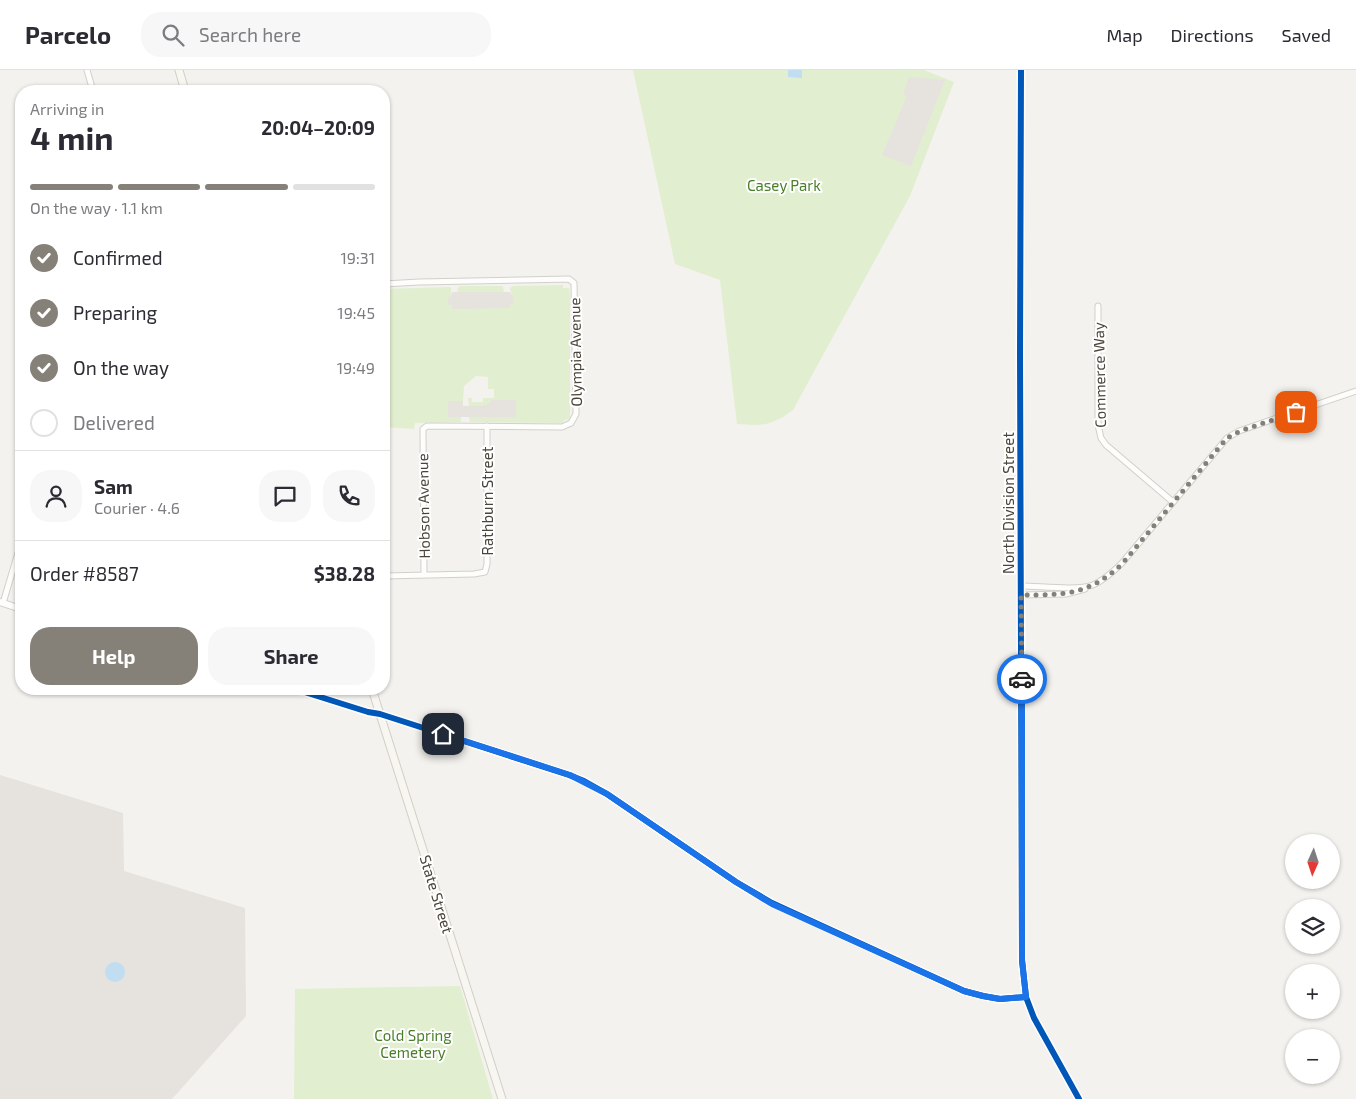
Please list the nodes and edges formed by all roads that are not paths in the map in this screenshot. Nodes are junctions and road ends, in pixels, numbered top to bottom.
1 (87, 70) edge
2 (178, 70) edge
3 (1021, 70) edge
4 (91, 85) edge
5 (183, 85) edge
6 (390, 284) edge
7 (1098, 306) dead end
8 (1356, 391) edge
9 (487, 426) junction
10 (422, 438) joint
11 (1173, 502) junction
12 (15, 561) edge
13 (424, 574) junction
14 (390, 576) edge
15 (1091, 585) junction
16 (1021, 586) junction
17 (1021, 595) junction
18 (2, 603) edge
19 (15, 606) edge
20 (314, 695) edge
21 (374, 695) edge
22 (380, 714) junction
23 (1026, 997) junction
24 (502, 1099) edge
25 (1079, 1099) edge

1 - 4 street
2 - 5 main road
3 - 16 street, North Division Street
6 - 9 street, Olympia Avenue
7 - 11 street, Commerce Way
8 - 11 street
9 - 10 street, Olympia Avenue
9 - 13 street, Rathburn Street
10 - 13 street, Hobson Avenue
11 - 15 street
12 - 18 street
13 - 14 street
15 - 16 street
15 - 17 street
16 - 17 street, North Division Street
17 - 23 street, North Division Street
18 - 19 street
20 - 22 street
21 - 22 main road, State Street
22 - 23 street
22 - 24 main road, State Street
23 - 25 street, North Division Street

